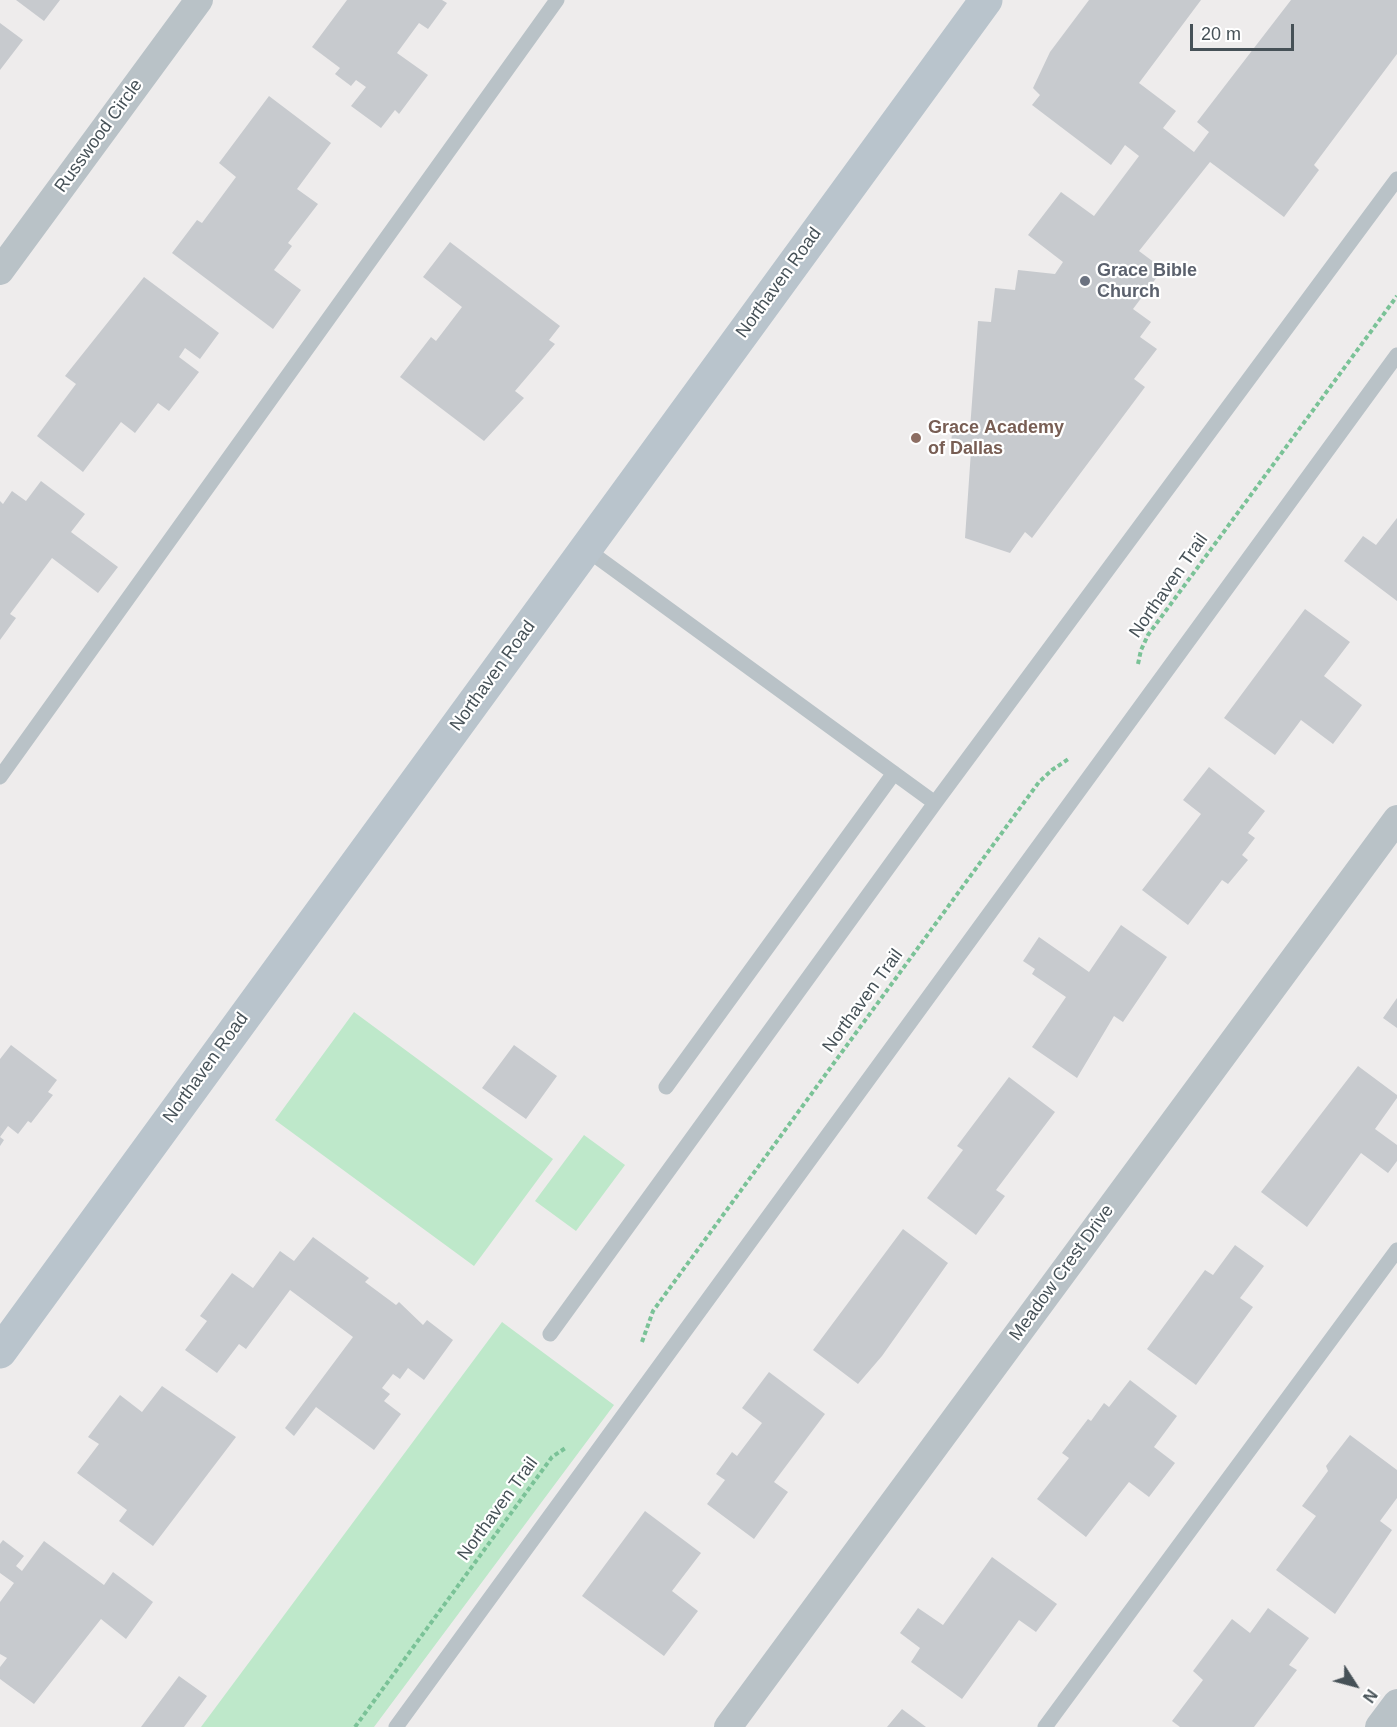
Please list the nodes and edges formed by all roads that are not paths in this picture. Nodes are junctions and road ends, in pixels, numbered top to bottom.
1 (199, 0) edge
2 (557, 0) edge
3 (986, 0) edge
4 (1397, 179) edge
5 (0, 271) edge
6 (1397, 355) edge
7 (586, 549) junction
8 (894, 773) junction
9 (0, 777) edge
10 (935, 803) junction
11 (1397, 819) edge
12 (666, 1087) dead end
13 (1397, 1250) edge
14 (550, 1334) dead end
15 (0, 1352) edge
16 (1397, 1703) edge
17 (396, 1727) edge
18 (728, 1727) edge
19 (1045, 1727) edge
20 (1379, 1727) edge

1 - 5 street, Russwood Circle
2 - 9 lane
3 - 7 street, Northaven Road
4 - 10 lane
6 - 17 lane
7 - 8 lane
7 - 15 street, Northaven Road
8 - 10 lane
8 - 12 lane
10 - 14 lane
11 - 18 street, Meadow Crest Drive
13 - 19 lane
16 - 20 street

